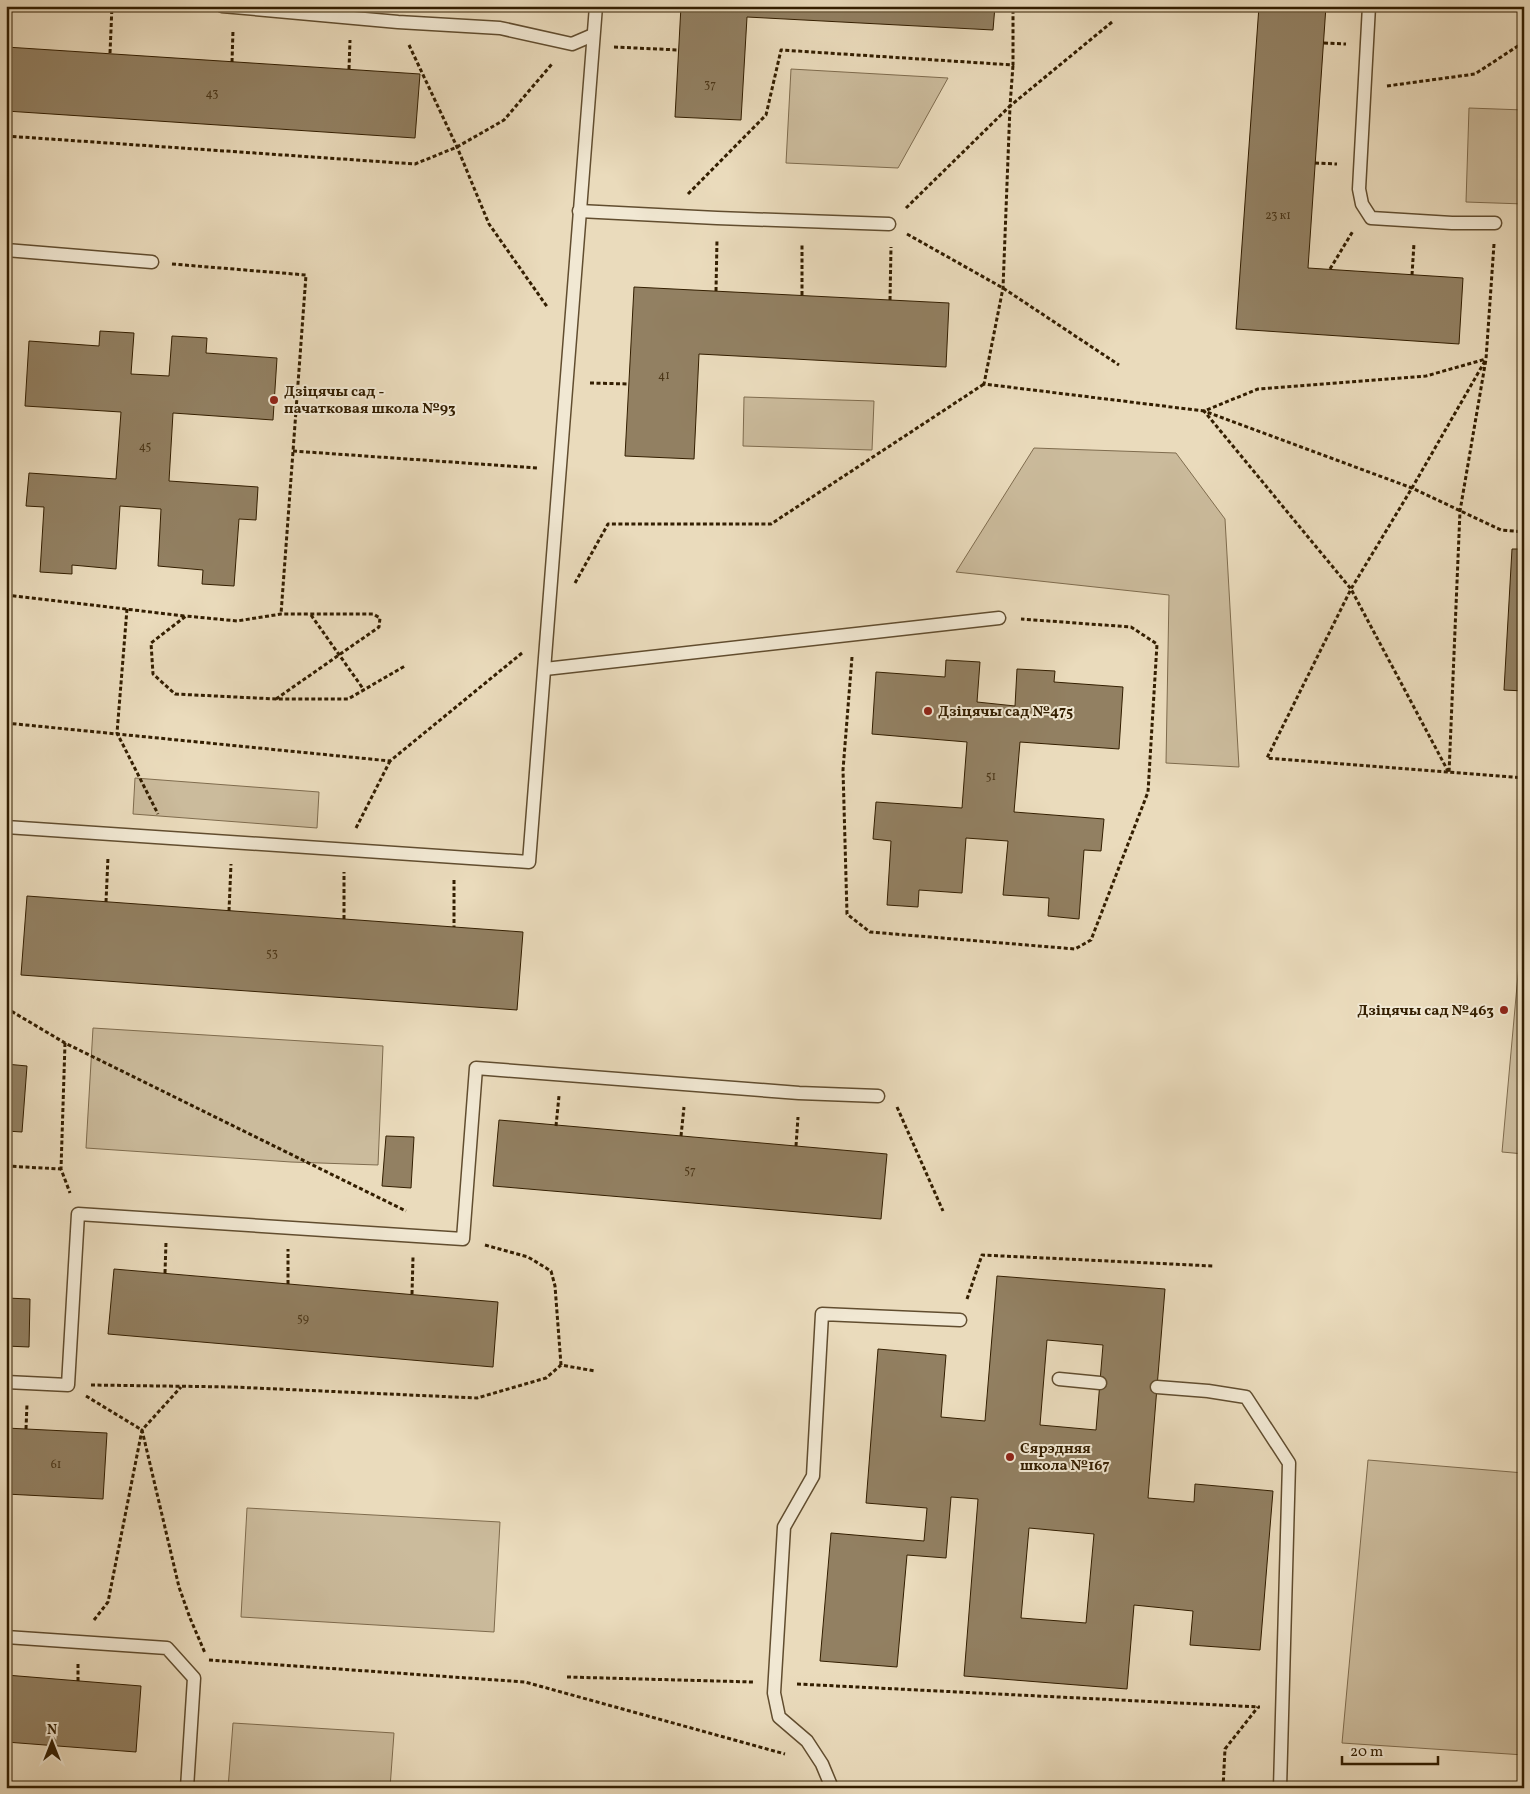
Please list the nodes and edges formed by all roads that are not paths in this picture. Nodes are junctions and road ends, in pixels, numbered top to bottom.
1 (596, 6) edge
2 (1369, 6) edge
3 (228, 7) edge
4 (593, 40) junction
5 (579, 211) junction
6 (1495, 223) road end
7 (889, 224) road end
8 (6, 250) edge
9 (152, 262) road end
10 (999, 618) road end
11 (545, 669) junction
12 (6, 827) edge
13 (878, 1096) road end
14 (960, 1320) road end
15 (1059, 1379) dead end
16 (6, 1382) edge
17 (1100, 1383) dead end
18 (1158, 1387) dead end
19 (6, 1637) edge
20 (187, 1788) edge
21 (832, 1788) edge
22 (1280, 1788) edge

1 - 4 lane
2 - 6 lane
3 - 4 lane
4 - 5 lane
5 - 7 lane
5 - 11 lane
8 - 9 lane
10 - 11 lane
11 - 12 lane
13 - 16 lane
14 - 21 lane
15 - 17 lane
18 - 22 lane
19 - 20 lane

